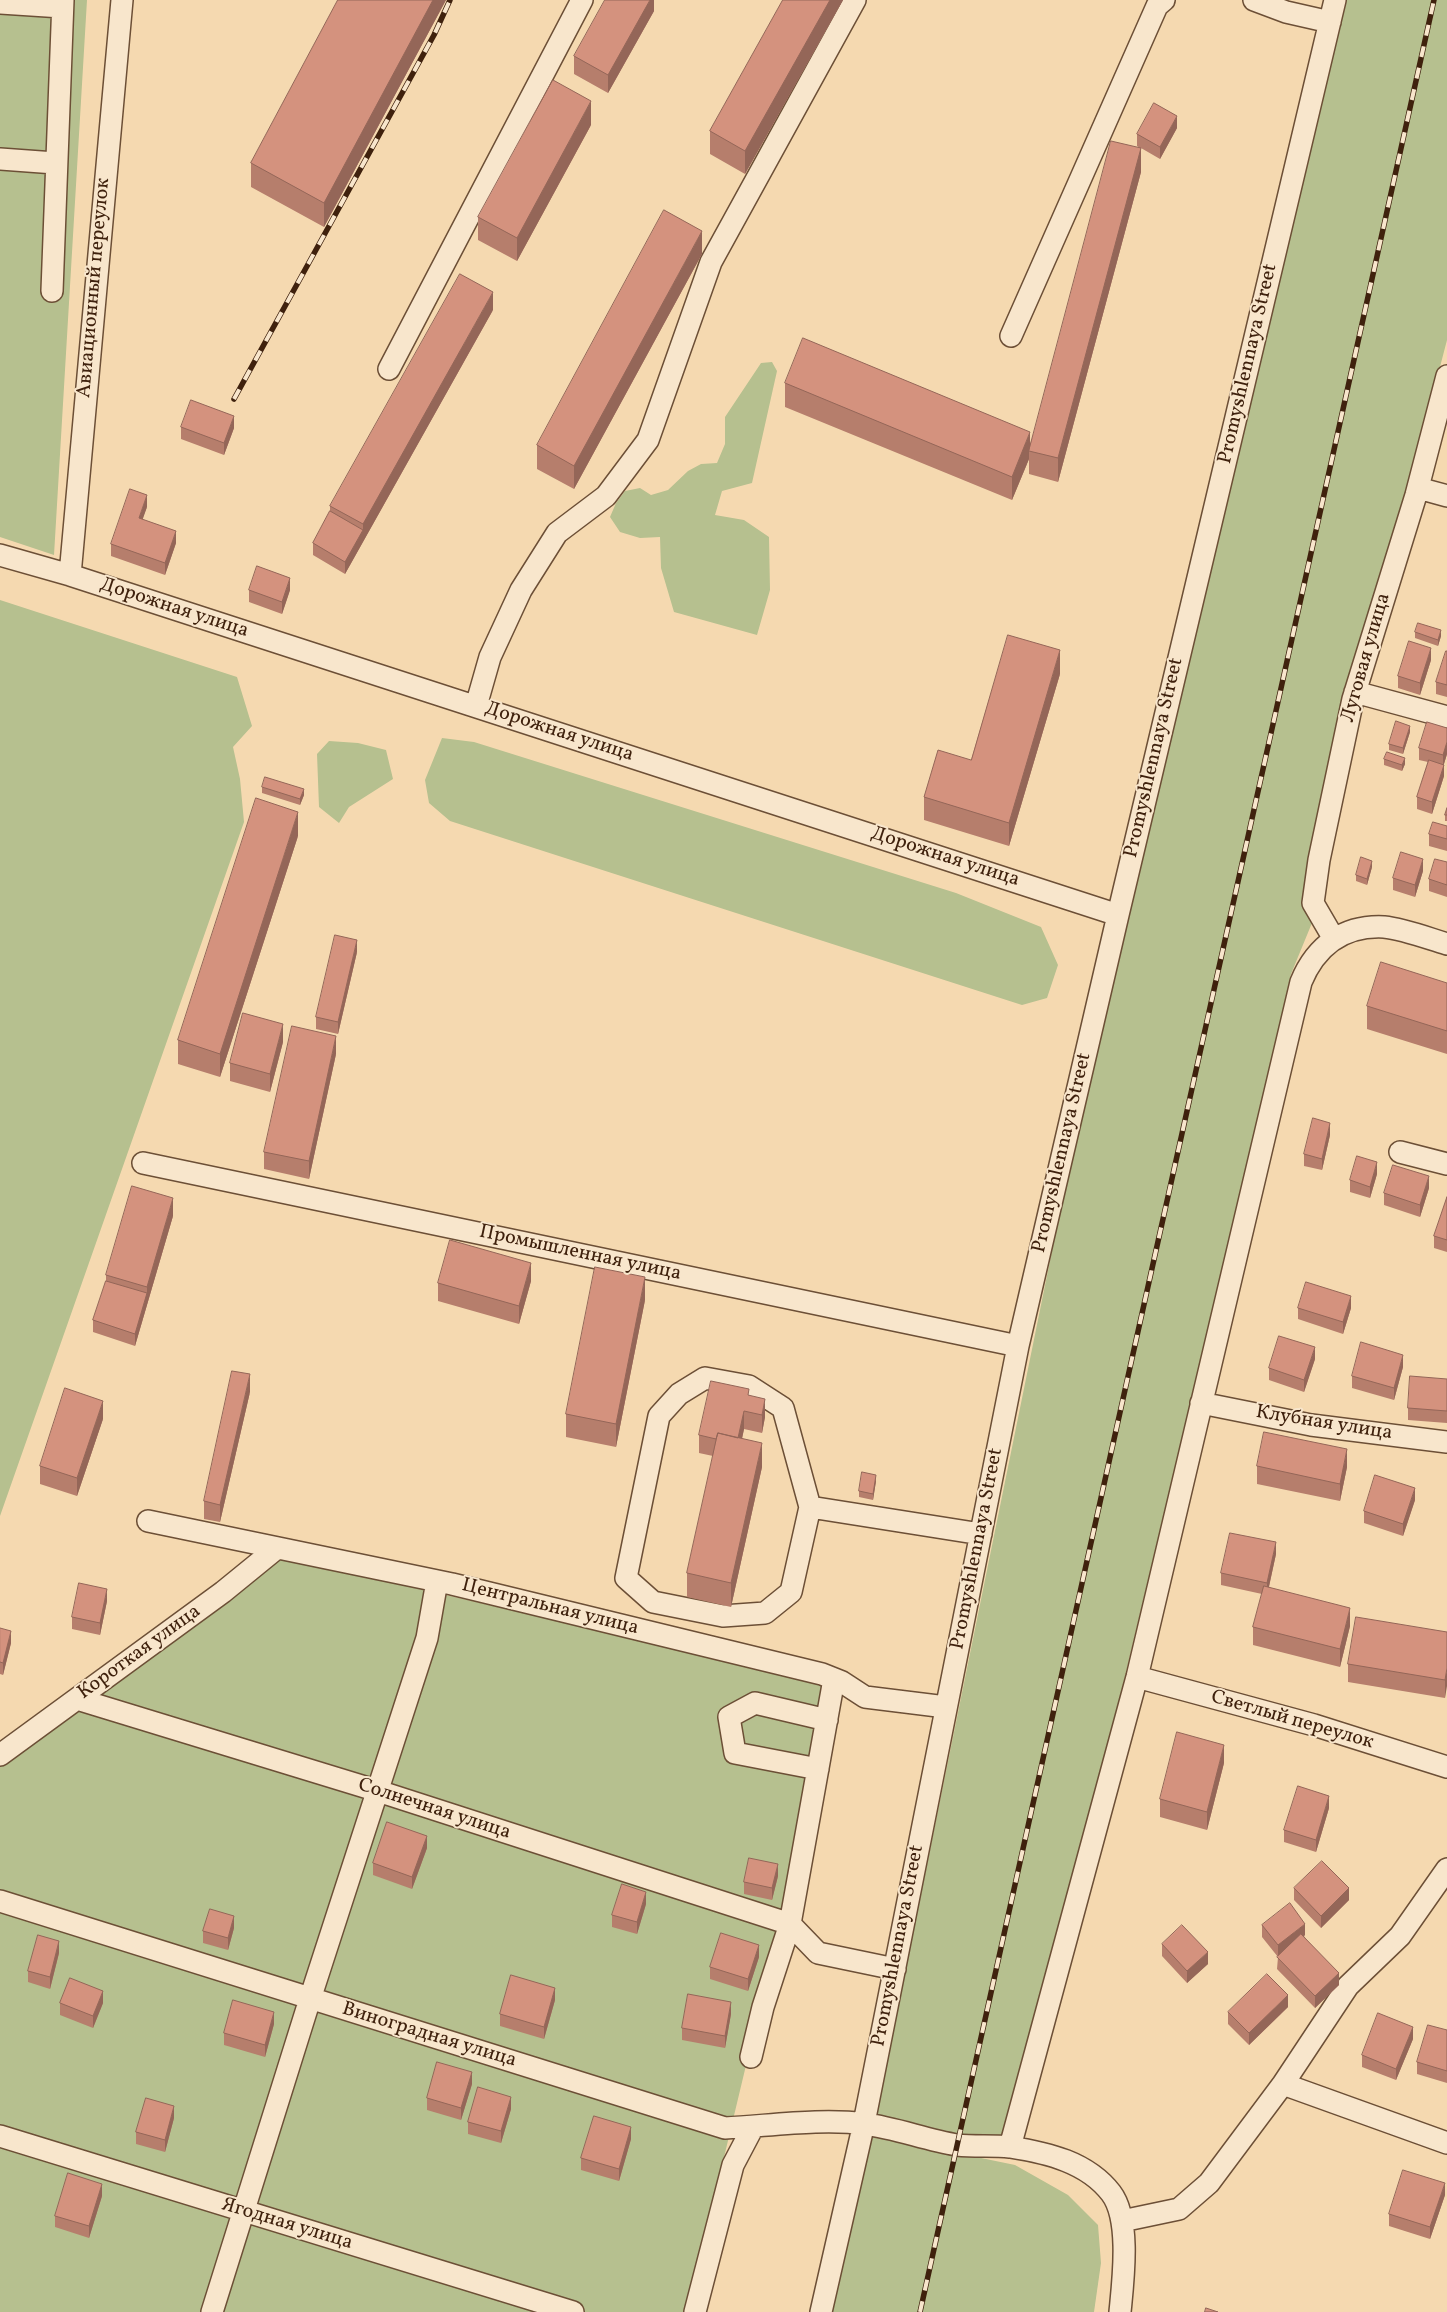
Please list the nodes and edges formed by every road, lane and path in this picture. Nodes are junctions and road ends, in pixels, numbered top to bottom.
1 (122, 0) edge
2 (582, 0) edge
3 (855, 0) edge
4 (1164, 0) edge
5 (1254, 0) edge
6 (1335, 0) edge
7 (0, 3) edge
8 (63, 4) edge
9 (1330, 22) junction
10 (0, 159) edge
11 (56, 163) junction
12 (52, 291) dead end
13 (1011, 336) dead end
14 (389, 368) dead end
15 (1447, 376) edge
16 (1418, 488) junction
17 (1447, 496) edge
18 (0, 555) edge
19 (70, 575) junction
20 (1355, 692) junction
21 (476, 706) junction
22 (1447, 717) edge
23 (1118, 914) junction
24 (1334, 939) junction
25 (1447, 944) edge
26 (1400, 1152) dead end
27 (143, 1163) dead end
28 (1447, 1164) edge
29 (1018, 1346) junction
30 (1202, 1403) junction
31 (1447, 1442) edge
32 (810, 1507) junction
33 (148, 1521) dead end
34 (981, 1534) junction
35 (277, 1548) junction
36 (437, 1581) junction
37 (1137, 1677) junction
38 (834, 1679) junction
39 (77, 1699) junction
40 (946, 1707) junction
41 (827, 1720) junction
42 (0, 1755) edge
43 (1447, 1767) edge
44 (818, 1769) junction
45 (378, 1791) junction
46 (1447, 1869) edge
47 (0, 1901) edge
48 (790, 1924) junction
49 (895, 1969) junction
50 (310, 1998) junction
51 (751, 2057) dead end
52 (1284, 2084) junction
53 (864, 2123) junction
54 (753, 2127) junction
55 (0, 2136) edge
56 (1447, 2143) edge
57 (1010, 2147) junction
58 (244, 2212) junction
59 (1122, 2221) junction
60 (212, 2312) edge
61 (573, 2312) edge
62 (695, 2312) edge
63 (821, 2312) edge
64 (1120, 2312) edge

1 - 19 street, Авиационный переулок
2 - 14 street
3 - 21 street
4 - 13 street
5 - 9 street
6 - 9 street, Promyshlennaya Street
7 - 8 street
8 - 11 street
9 - 23 street, Promyshlennaya Street
10 - 11 street
11 - 12 street
15 - 16 street, Луговая улица
16 - 17 street
16 - 20 street, Луговая улица
18 - 19 street, Дорожная улица
19 - 21 street, Дорожная улица
20 - 22 street
20 - 24 street, Луговая улица
21 - 23 street, Дорожная улица
23 - 29 street, Promyshlennaya Street
24 - 25 street
24 - 30 street
26 - 28 street
27 - 29 street, Промышленная улица
29 - 34 street, Promyshlennaya Street
30 - 31 street, Клубная улица
30 - 37 street
32 - 32 street
32 - 34 street
33 - 35 street, Центральная улица
34 - 40 street, Promyshlennaya Street
35 - 36 street, Центральная улица
35 - 39 street, Короткая улица
36 - 38 street, Центральная улица
36 - 45 street
37 - 43 street, Светлый переулок
37 - 57 street
38 - 40 street, Центральная улица
38 - 41 street
39 - 42 street, Короткая улица
39 - 45 street, Солнечная улица
40 - 49 street, Promyshlennaya Street
41 - 44 street
41 - 44 street
44 - 48 street
45 - 48 street, Солнечная улица
45 - 50 street
46 - 52 street
47 - 50 street, Виноградная улица
48 - 49 street
48 - 51 street
49 - 53 street, Promyshlennaya Street
50 - 54 street, Виноградная улица
50 - 58 street
52 - 56 street
52 - 59 street
53 - 54 street, Виноградная улица
53 - 57 street, Виноградная улица
53 - 63 street, Promyshlennaya Street
54 - 62 street
55 - 58 street, Ягодная улица
57 - 59 street, Виноградная улица
58 - 60 street
58 - 61 street, Ягодная улица
59 - 64 street

